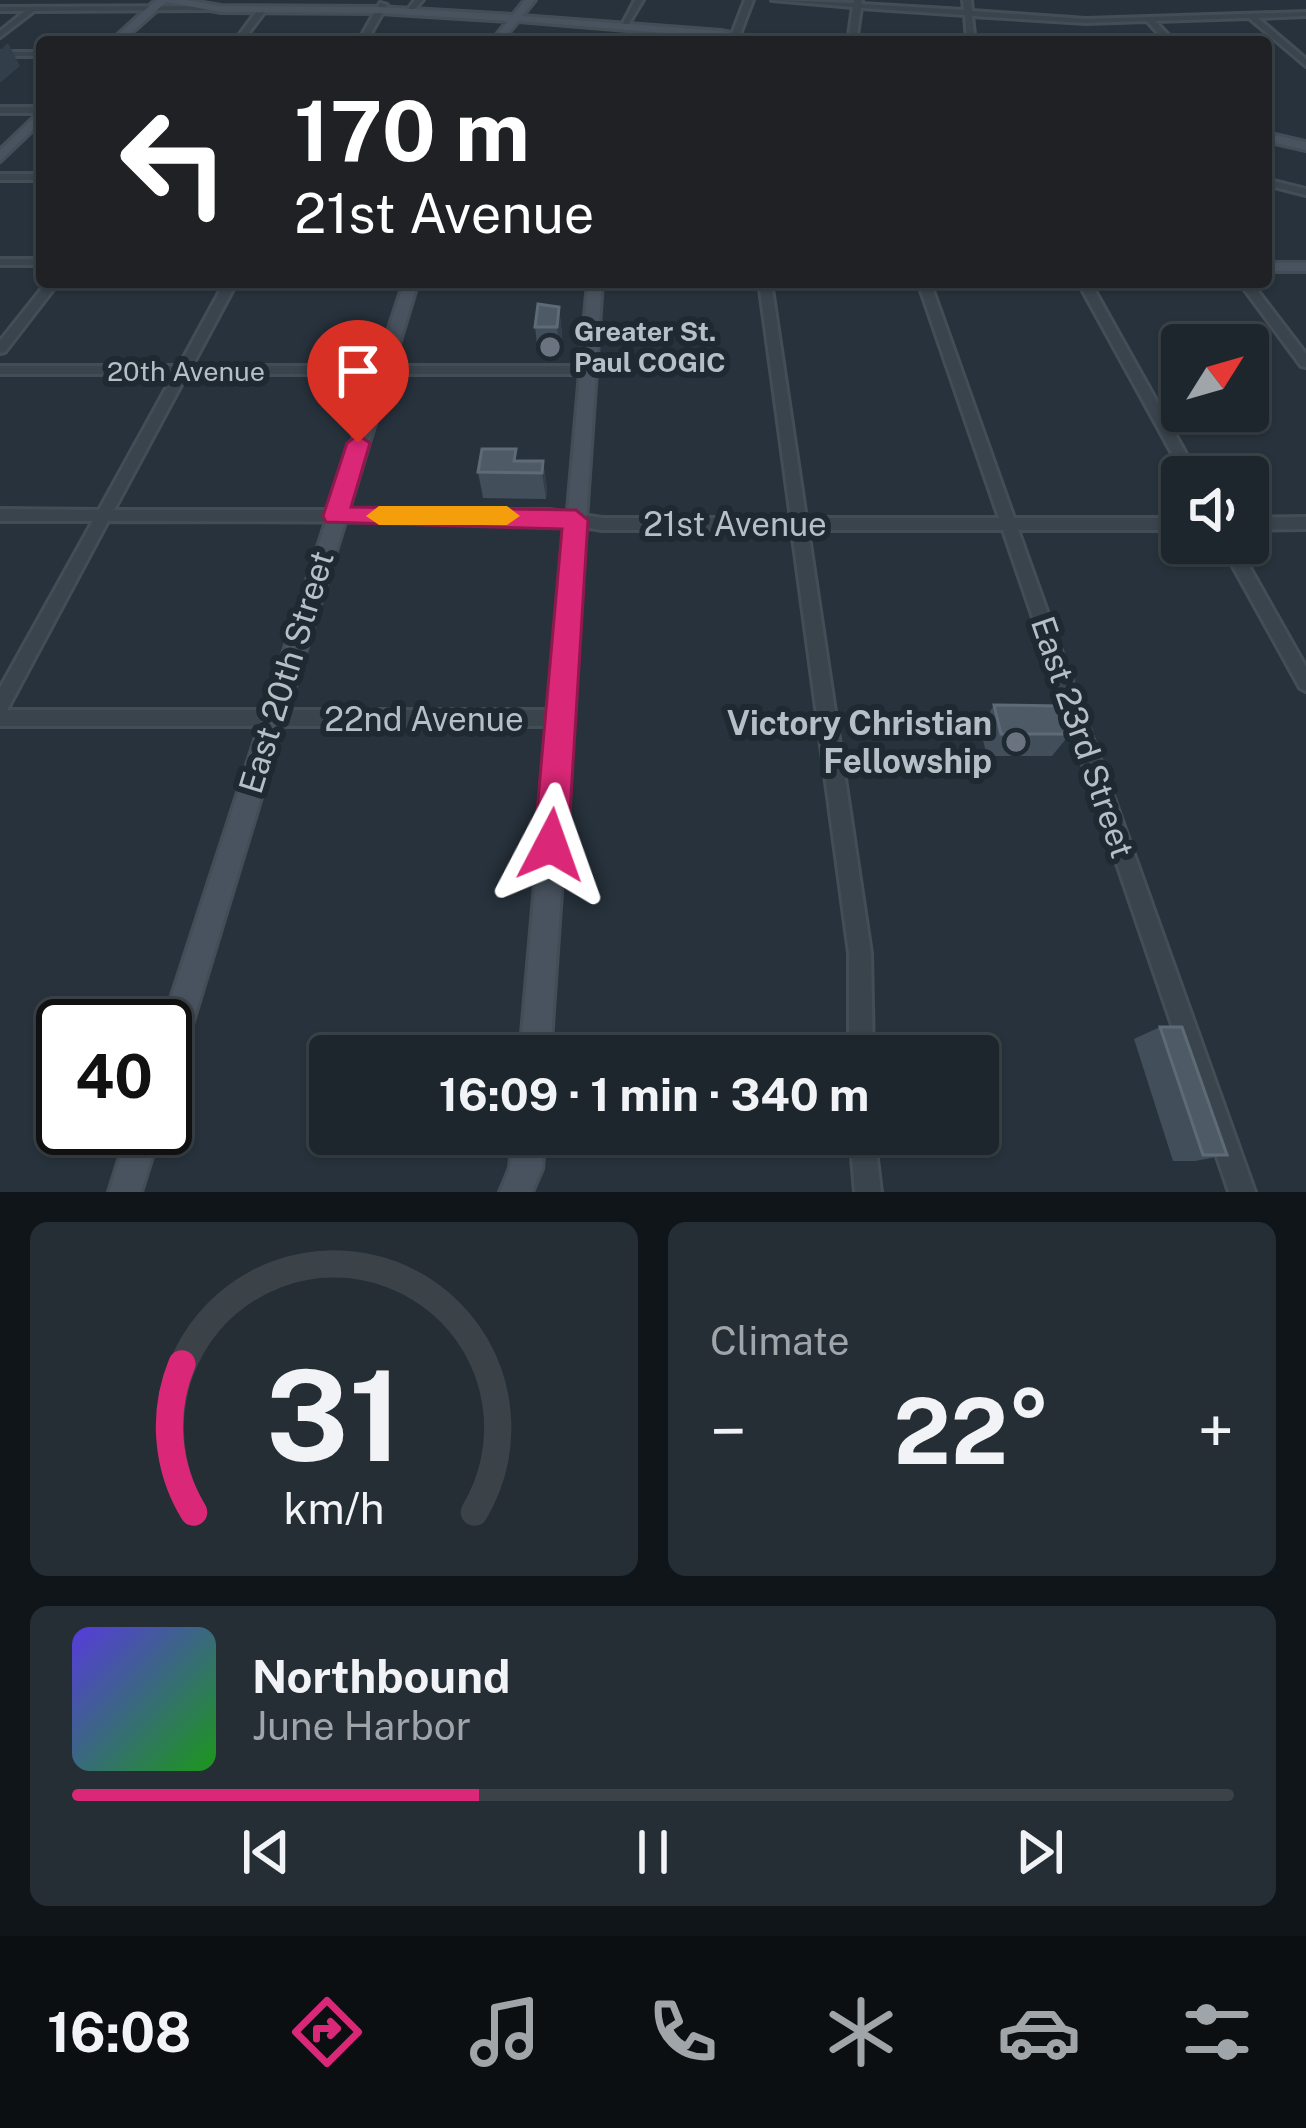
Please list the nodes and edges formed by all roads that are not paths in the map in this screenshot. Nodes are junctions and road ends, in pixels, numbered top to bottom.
1 (43, 0) edge
2 (165, 0) edge
3 (313, 0) edge
4 (530, 0) edge
5 (639, 0) edge
6 (749, 0) edge
7 (776, 0) edge
8 (968, 0) edge
9 (858, 3) edge
10 (282, 5) edge
11 (413, 6) edge
12 (207, 8) junction
13 (381, 8) junction
14 (0, 9) edge
15 (32, 9) junction
16 (149, 9) junction
17 (262, 10) junction
18 (969, 13) junction
19 (1306, 14) edge
20 (516, 16) junction
21 (1251, 16) junction
22 (1149, 19) junction
23 (622, 24) junction
24 (0, 35) edge
25 (121, 36) edge
26 (242, 36) edge
27 (365, 36) edge
28 (501, 36) edge
29 (616, 36) edge
30 (735, 36) edge
31 (853, 36) edge
32 (971, 36) edge
33 (1165, 36) edge
34 (0, 54) edge
35 (36, 54) edge
36 (1306, 63) edge
37 (0, 110) edge
38 (36, 112) edge
39 (36, 118) edge
40 (1272, 141) edge
41 (1306, 148) edge
42 (0, 157) edge
43 (0, 177) edge
44 (36, 177) edge
45 (1272, 184) edge
46 (1306, 192) edge
47 (0, 262) edge
48 (36, 262) edge
49 (1272, 267) edge
50 (1306, 267) edge
51 (48, 288) edge
52 (228, 288) edge
53 (409, 288) edge
54 (594, 288) edge
55 (766, 288) edge
56 (926, 288) edge
57 (1087, 288) edge
58 (1250, 288) edge
59 (0, 349) edge
60 (1306, 363) edge
61 (0, 370) edge
62 (183, 370) junction
63 (587, 370) junction
64 (382, 371) junction
65 (1180, 456) edge
66 (0, 515) edge
67 (104, 516) junction
68 (335, 516) junction
69 (576, 520) junction
70 (799, 524) junction
71 (1009, 524) junction
72 (1161, 524) edge
73 (1269, 524) edge
74 (1306, 524) edge
75 (1240, 564) edge
76 (1306, 683) edge
77 (0, 704) edge
78 (0, 718) edge
79 (560, 718) junction
80 (271, 720) junction
81 (185, 999) edge
82 (537, 1035) edge
83 (861, 1035) edge
84 (137, 1155) edge
85 (527, 1155) edge
86 (864, 1155) edge
87 (125, 1192) edge
88 (516, 1192) edge
89 (868, 1192) edge
90 (1242, 1192) edge

1 - 15 street
2 - 12 street
2 - 16 street
3 - 10 street
3 - 13 street
4 - 20 street
5 - 23 street
6 - 30 street
7 - 9 street
8 - 18 street
9 - 18 street
9 - 31 street
10 - 13 street
10 - 17 street
11 - 13 street
11 - 20 street
12 - 16 street
12 - 17 street
13 - 27 street
14 - 15 street
15 - 16 street
15 - 24 street
16 - 25 street
17 - 26 street
18 - 22 street
18 - 32 street
19 - 21 street
20 - 23 street
20 - 28 street
21 - 22 street
21 - 36 street
22 - 33 street
23 - 29 street
23 - 30 street
34 - 35 street
37 - 38 street
39 - 42 street
40 - 41 street
43 - 44 street
45 - 46 street
47 - 48 street
49 - 50 street
51 - 59 street
52 - 62 street
53 - 64 street, East 20th Street
54 - 63 street
55 - 70 street
56 - 71 street, East 23rd Street
57 - 65 street
58 - 60 street
61 - 62 street, 20th Avenue
62 - 64 street, 20th Avenue
62 - 67 street
63 - 64 street, 20th Avenue
63 - 69 street
64 - 68 street, East 20th Street
66 - 67 street, 21st Avenue
67 - 68 street, 21st Avenue
67 - 77 street
68 - 69 street, 21st Avenue
68 - 80 street, East 20th Street
69 - 70 street, 21st Avenue
69 - 79 street
70 - 71 street, 21st Avenue
70 - 83 street
71 - 72 street, 21st Avenue
71 - 90 street, East 23rd Street
73 - 74 street
75 - 76 street
78 - 80 street, 22nd Avenue
79 - 80 street, 22nd Avenue
79 - 82 street
80 - 81 street, East 20th Street
84 - 87 street
85 - 88 street
86 - 89 street

